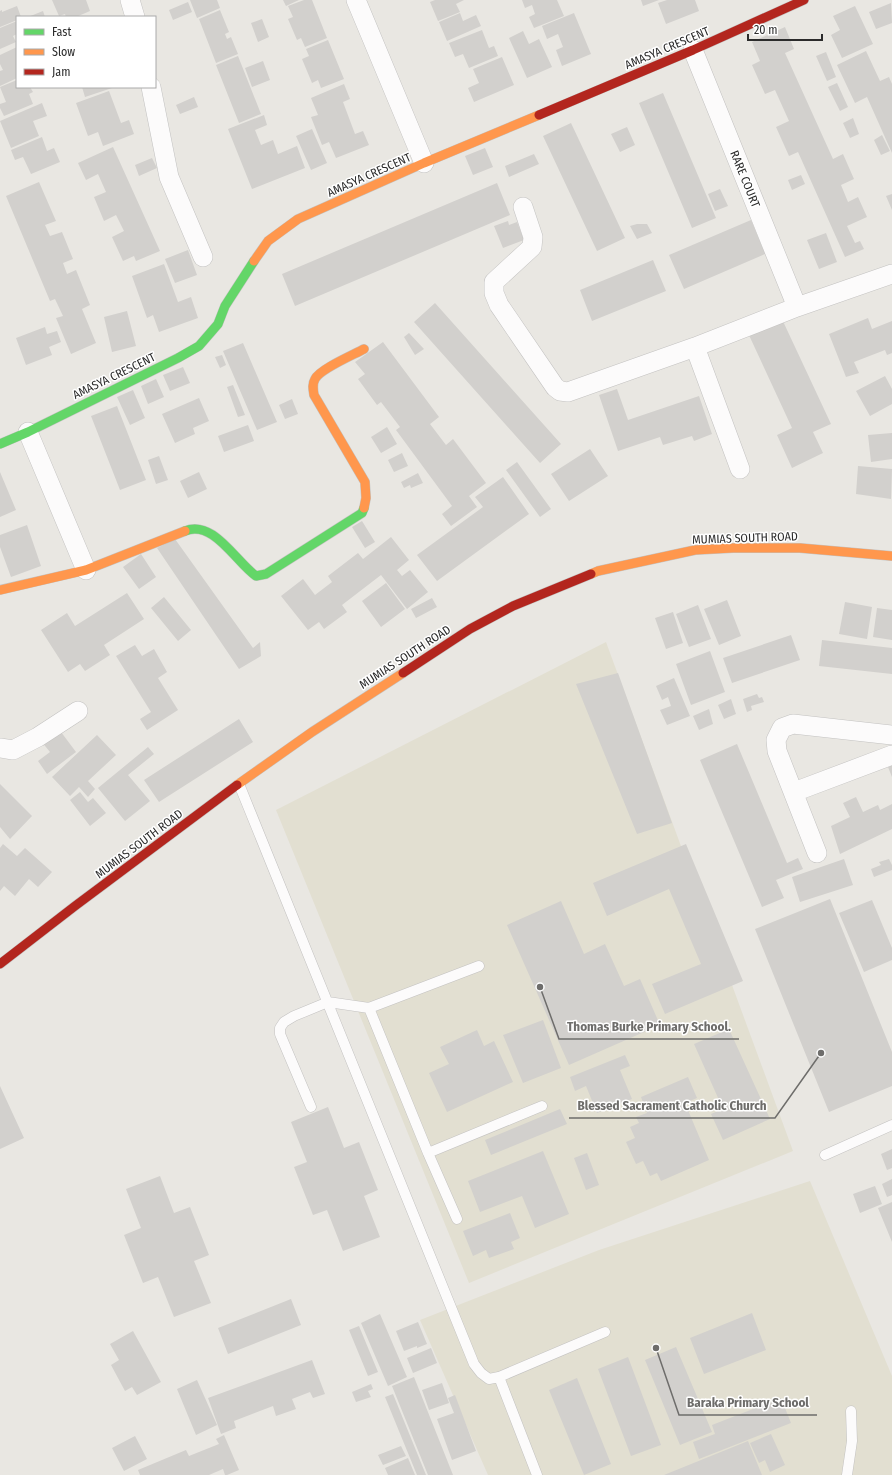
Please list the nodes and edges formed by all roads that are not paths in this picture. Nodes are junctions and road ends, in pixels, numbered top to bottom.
1 (130, 0) edge
2 (356, 0) edge
3 (804, 0) edge
4 (134, 16) edge
5 (693, 50) junction
6 (151, 88) edge
7 (424, 163) junction
8 (523, 207) dead end
9 (203, 257) dead end
10 (892, 274) edge
11 (797, 307) junction
12 (695, 348) junction
13 (364, 349) dead end
14 (28, 432) junction
15 (0, 444) edge
16 (740, 469) dead end
17 (892, 556) edge
18 (86, 570) junction
19 (0, 590) edge
20 (78, 710) dead end
21 (892, 735) edge
22 (0, 748) edge
23 (892, 755) edge
24 (240, 784) junction
25 (794, 792) junction
26 (817, 853) dead end
27 (0, 964) edge
28 (479, 966) dead end
29 (328, 1002) junction
30 (370, 1008) junction
31 (542, 1106) dead end
32 (311, 1107) dead end
33 (892, 1125) edge
34 (428, 1153) junction
35 (825, 1155) dead end
36 (457, 1219) dead end
37 (605, 1332) dead end
38 (498, 1377) junction
39 (852, 1411) dead end
40 (537, 1475) edge
41 (847, 1475) edge

1 - 4 street
2 - 7 street
3 - 5 street, AMASYA CRESCENT
5 - 7 street, AMASYA CRESCENT
5 - 11 street, RARE COURT
6 - 9 street
7 - 14 street, AMASYA CRESCENT
8 - 12 street
10 - 11 street
11 - 12 street
12 - 16 street
13 - 18 street
14 - 15 street, AMASYA CRESCENT
14 - 18 street
17 - 24 street, MUMIAS SOUTH ROAD
18 - 19 street
20 - 22 street
21 - 25 street
23 - 25 street
24 - 27 street, MUMIAS SOUTH ROAD
24 - 29 lane
25 - 26 street
28 - 30 lane
29 - 30 lane
29 - 32 lane
29 - 38 lane
30 - 34 lane
31 - 34 lane
33 - 35 lane
34 - 36 lane
37 - 38 lane
38 - 40 lane
39 - 41 lane

